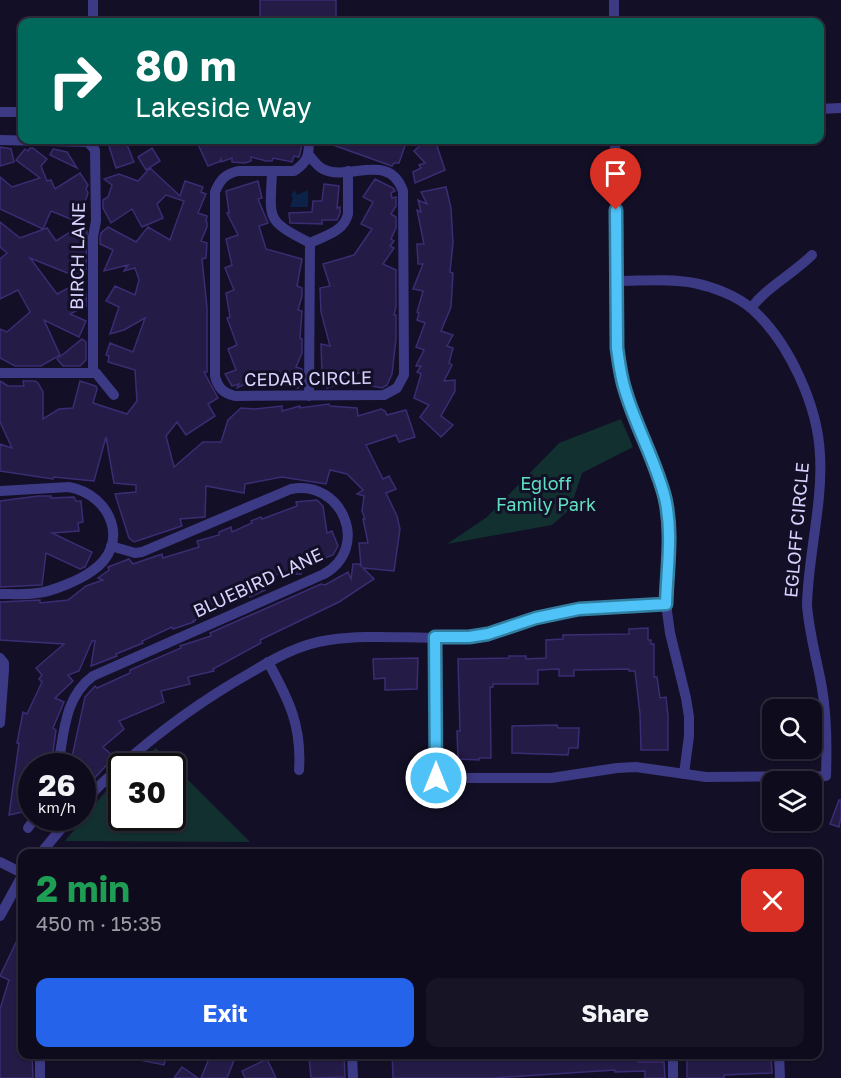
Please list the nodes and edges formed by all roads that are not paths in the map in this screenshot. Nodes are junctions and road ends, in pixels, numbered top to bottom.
1 (93, 0) edge
2 (614, 0) edge
3 (93, 18) edge
4 (614, 18) edge
5 (841, 108) edge
6 (824, 109) edge
7 (18, 111) edge
8 (0, 112) edge
9 (0, 140) edge
10 (18, 140) edge
11 (90, 144) edge
12 (309, 144) edge
13 (615, 144) edge
14 (309, 155) junction
15 (348, 171) junction
16 (272, 172) junction
17 (310, 243) junction
18 (812, 255) dead end
19 (616, 281) junction
20 (751, 308) junction
21 (93, 373) junction
22 (0, 374) edge
23 (114, 395) dead end
24 (309, 396) junction
25 (0, 490) edge
26 (111, 546) junction
27 (0, 594) edge
28 (666, 604) junction
29 (435, 637) junction
30 (0, 658) edge
31 (268, 662) junction
32 (0, 723) edge
33 (60, 753) edge
34 (299, 770) dead end
35 (684, 774) junction
36 (96, 790) edge
37 (59, 831) edge
38 (44, 849) edge
39 (0, 862) edge
40 (18, 872) edge
41 (18, 882) edge
42 (0, 916) edge
43 (40, 1059) edge
44 (351, 1059) edge
45 (673, 1059) edge
46 (779, 1059) edge
47 (40, 1078) edge
48 (353, 1078) edge
49 (674, 1078) edge
50 (780, 1078) edge

1 - 3 street
2 - 4 street
5 - 6 street
7 - 8 street
9 - 10 street, BIRCH LANE
11 - 21 street, BIRCH LANE
12 - 14 street
13 - 19 street
14 - 15 street, CEDAR CIRCLE
14 - 16 street, CEDAR CIRCLE
15 - 17 street
15 - 24 street, CEDAR CIRCLE
16 - 17 street
16 - 24 street, CEDAR CIRCLE
17 - 24 street
18 - 20 street
19 - 20 street, EGLOFF CIRCLE
19 - 28 street
20 - 35 street, EGLOFF CIRCLE
21 - 22 street
21 - 23 street
25 - 26 street
26 - 27 street
26 - 33 street, BLUEBIRD LANE
28 - 29 street
28 - 35 street
29 - 31 street
29 - 35 street, EGLOFF CIRCLE
30 - 32 street
31 - 34 street
31 - 36 street
37 - 38 street
39 - 40 street
41 - 42 street
43 - 47 street
44 - 48 street
45 - 49 street
46 - 50 street

